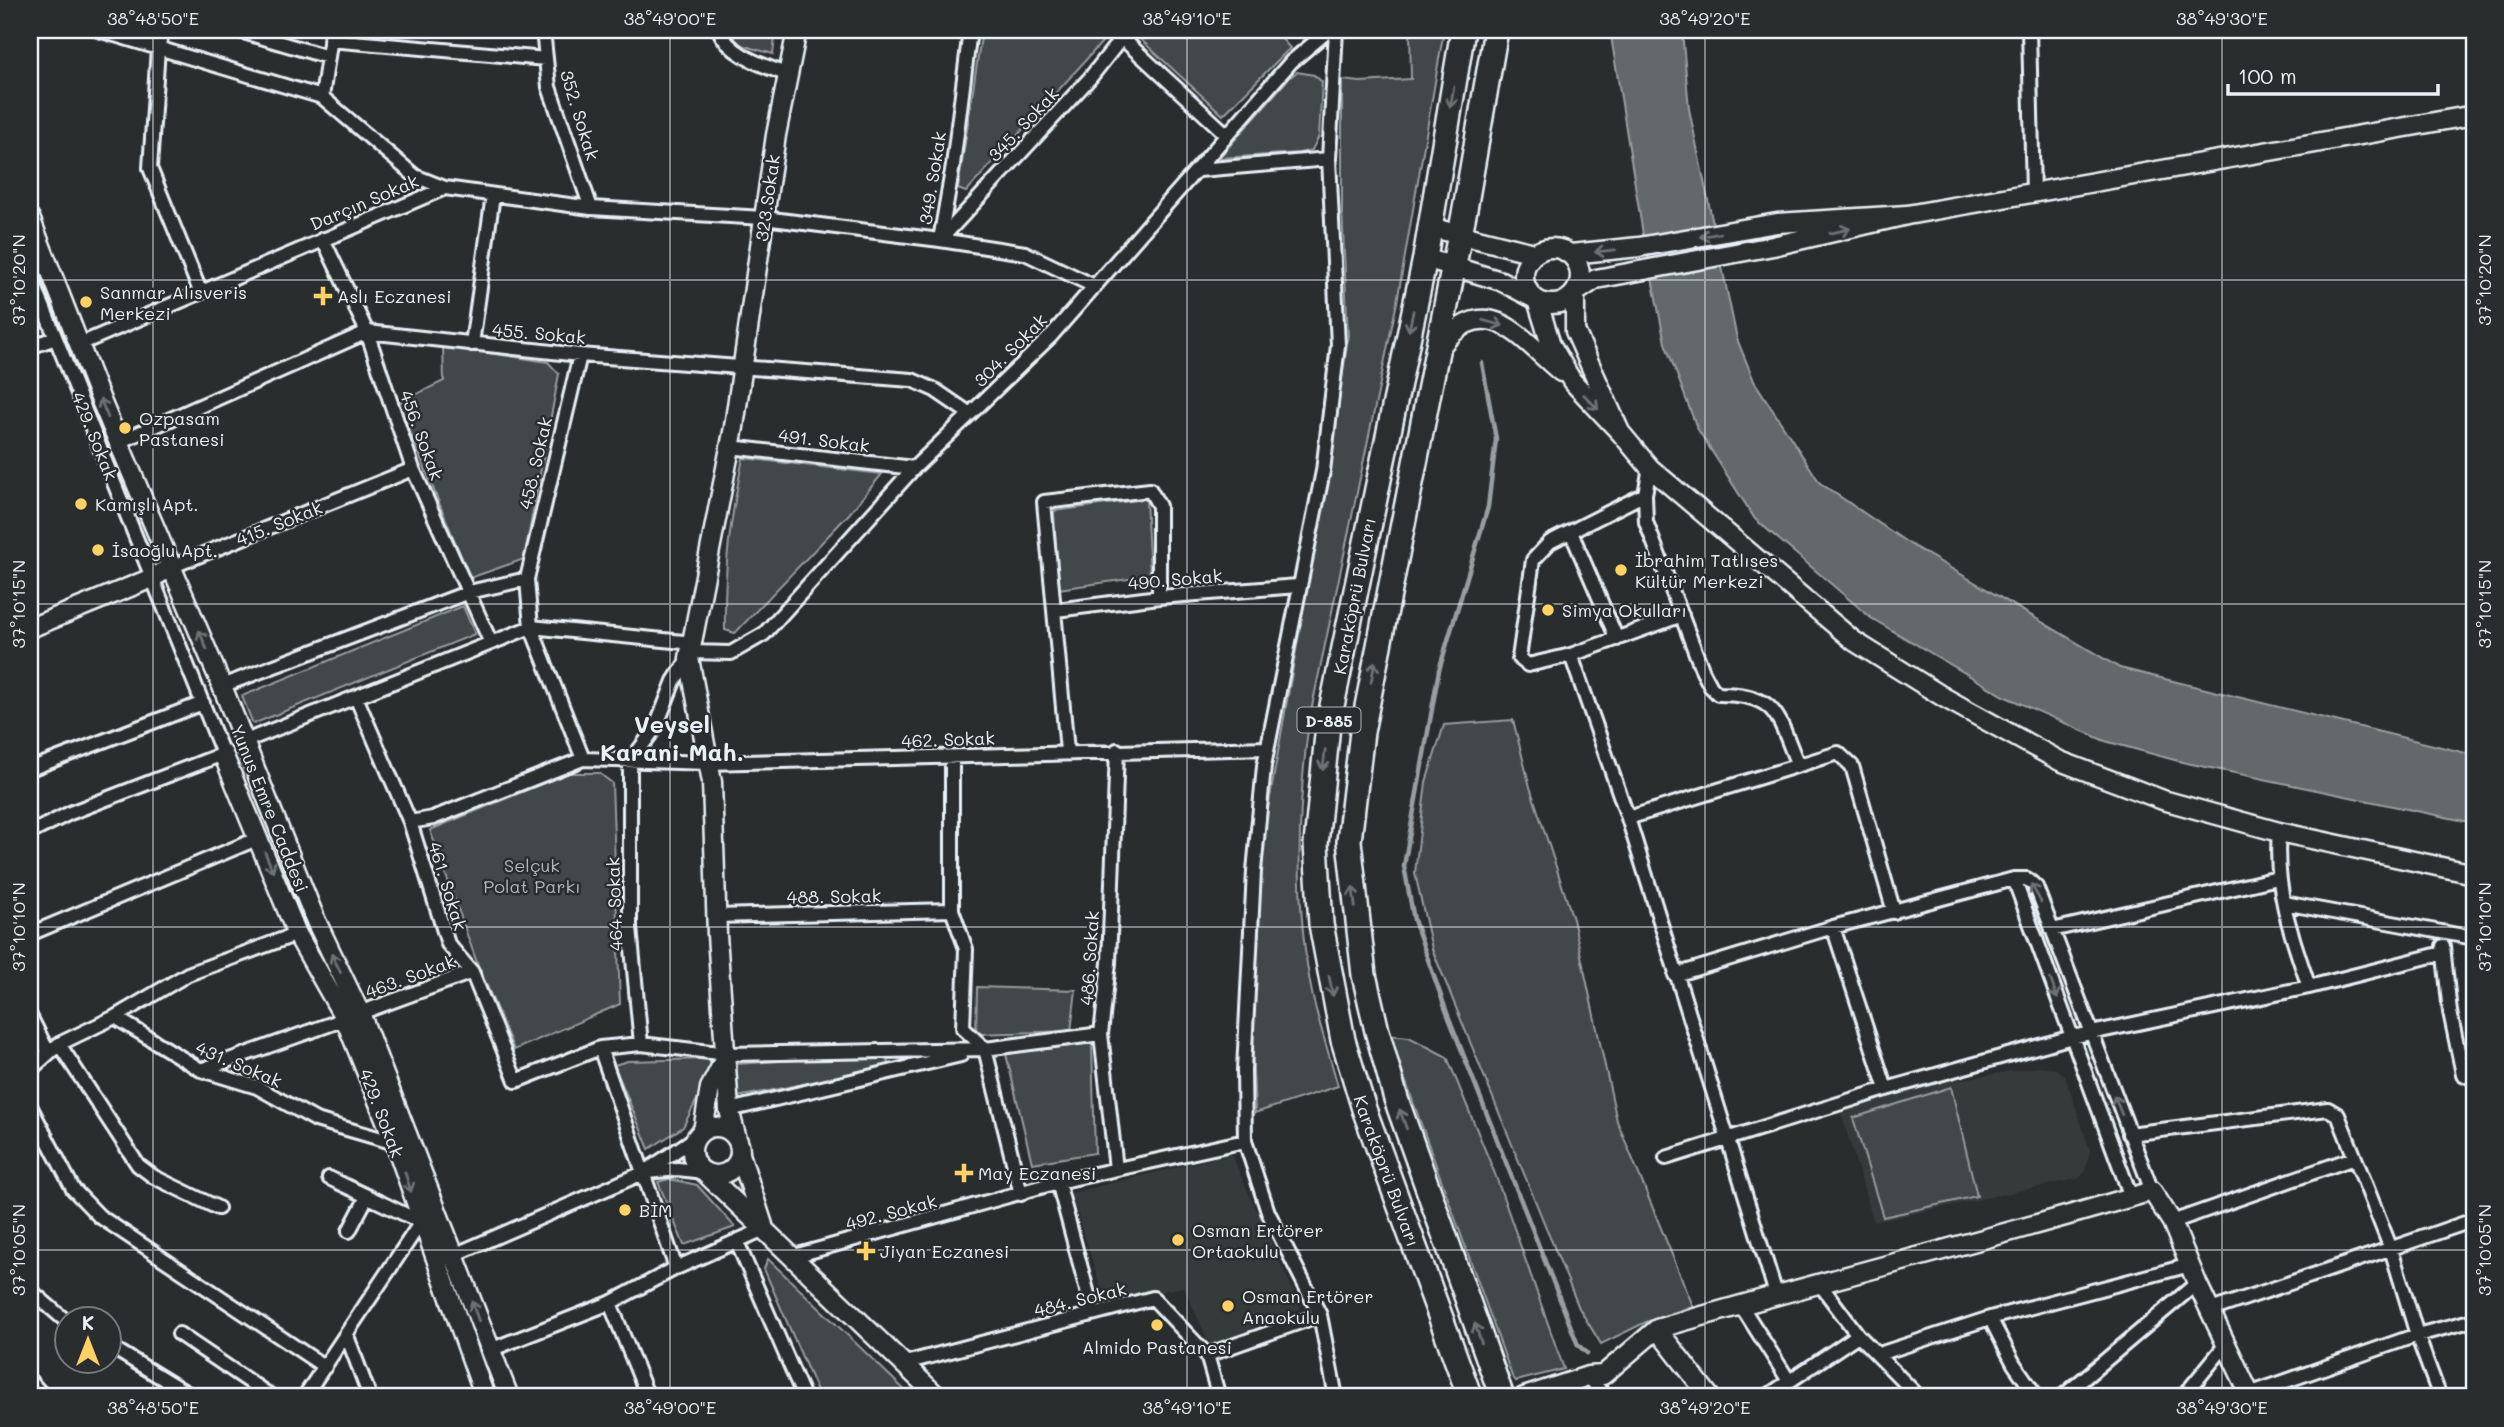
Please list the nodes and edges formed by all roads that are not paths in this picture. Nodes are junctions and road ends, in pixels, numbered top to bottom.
1 (98, 30) edge
2 (163, 30) edge
3 (237, 30) edge
4 (543, 30) edge
5 (719, 30) edge
6 (797, 30) edge
7 (970, 30) edge
8 (1329, 30) edge
9 (1336, 30) edge
10 (1463, 30) edge
11 (1496, 30) edge
12 (2029, 30) edge
13 (1125, 34) edge
14 (331, 35) edge
15 (158, 48) junction
16 (328, 57) junction
17 (546, 59) junction
18 (788, 75) junction
19 (322, 97) junction
20 (2474, 115) edge
21 (1225, 133) junction
22 (1329, 159) junction
23 (1199, 170) junction
24 (445, 188) junction
25 (2033, 193) junction
26 (493, 195) junction
27 (591, 208) junction
28 (1907, 215) junction
29 (764, 218) junction
30 (30, 219) edge
31 (1429, 227) junction
32 (1459, 237) junction
33 (323, 239) junction
34 (940, 240) junction
35 (1534, 253) junction
36 (1571, 254) junction
37 (1425, 258) junction
38 (1454, 264) junction
39 (30, 274) edge
40 (1094, 286) junction
41 (200, 291) junction
42 (1576, 293) junction
43 (1536, 300) junction
44 (367, 332) junction
45 (55, 338) junction
46 (80, 344) junction
47 (472, 344) junction
48 (30, 347) edge
49 (1438, 350) junction
50 (580, 355) junction
51 (744, 368) junction
52 (1572, 382) junction
53 (970, 414) junction
54 (1620, 432) junction
55 (118, 442) junction
56 (730, 447) junction
57 (914, 468) junction
58 (1650, 468) junction
59 (413, 469) junction
60 (1645, 494) junction
61 (1571, 532) junction
62 (171, 567) junction
63 (152, 578) junction
64 (527, 579) junction
65 (1298, 586) junction
66 (469, 592) junction
67 (1159, 597) junction
68 (1056, 610) junction
69 (1682, 615) junction
70 (531, 627) junction
71 (30, 628) edge
72 (1617, 639) junction
73 (491, 643) junction
74 (691, 651) junction
75 (1571, 655) junction
76 (222, 686) junction
77 (356, 696) junction
78 (203, 703) junction
79 (243, 742) junction
80 (1267, 747) junction
81 (1117, 750) junction
82 (1067, 751) junction
83 (223, 754) junction
84 (952, 757) junction
85 (583, 759) junction
86 (630, 762) junction
87 (709, 763) junction
88 (1798, 765) junction
89 (30, 769) edge
90 (1628, 818) junction
91 (410, 822) junction
92 (2278, 832) junction
93 (30, 834) edge
94 (259, 838) junction
95 (2474, 874) edge
96 (2014, 878) junction
97 (2278, 878) junction
98 (2284, 903) junction
99 (952, 910) junction
100 (1894, 912) junction
101 (716, 916) junction
102 (1833, 927) junction
103 (2052, 930) junction
104 (30, 934) edge
105 (297, 934) junction
106 (2442, 934) junction
107 (2474, 938) edge
108 (2443, 953) junction
109 (472, 972) junction
110 (1675, 975) junction
111 (2309, 987) junction
112 (30, 1016) edge
113 (353, 1016) junction
114 (115, 1017) junction
115 (2091, 1033) junction
116 (1101, 1034) junction
117 (2072, 1038) junction
118 (60, 1044) junction
119 (641, 1044) junction
120 (600, 1048) junction
121 (985, 1049) junction
122 (48, 1052) junction
123 (727, 1054) junction
124 (30, 1070) edge
125 (201, 1070) junction
126 (2474, 1079) edge
127 (1886, 1089) junction
128 (30, 1106) edge
129 (729, 1110) junction
130 (700, 1133) junction
131 (2129, 1134) junction
132 (1727, 1138) junction
133 (1245, 1141) junction
134 (395, 1143) junction
135 (739, 1147) junction
136 (1666, 1158) dead end
137 (2354, 1158) junction
138 (1116, 1169) junction
139 (704, 1172) junction
140 (643, 1173) junction
141 (329, 1178) dead end
142 (1058, 1182) junction
143 (2152, 1191) junction
144 (1021, 1194) junction
145 (367, 1197) junction
146 (2131, 1197) junction
147 (218, 1208) dead end
148 (421, 1222) junction
149 (2172, 1222) junction
150 (2468, 1222) dead end
151 (764, 1229) junction
152 (349, 1231) dead end
153 (737, 1242) junction
154 (2391, 1249) junction
155 (454, 1254) junction
156 (791, 1257) junction
157 (437, 1262) junction
158 (2190, 1265) junction
159 (677, 1268) junction
160 (1819, 1283) junction
161 (2197, 1283) junction
162 (30, 1290) edge
163 (1776, 1294) junction
164 (610, 1303) junction
165 (1741, 1304) junction
166 (52, 1309) edge
167 (2211, 1310) junction
168 (1093, 1313) junction
169 (1320, 1315) junction
170 (1990, 1318) junction
171 (2474, 1320) edge
172 (1657, 1329) junction
173 (179, 1334) dead end
174 (1858, 1335) junction
175 (2417, 1335) junction
176 (347, 1336) junction
177 (2227, 1343) junction
178 (490, 1350) junction
179 (122, 1354) edge
180 (1880, 1354) junction
181 (1207, 1355) junction
182 (905, 1363) junction
183 (325, 1367) junction
184 (1588, 1376) junction
185 (30, 1381) edge
186 (1789, 1381) junction
187 (1914, 1392) edge
188 (2245, 1393) edge
189 (44, 1397) edge
190 (193, 1397) edge
191 (272, 1397) edge
192 (304, 1397) edge
193 (370, 1397) edge
194 (485, 1397) edge
195 (509, 1397) edge
196 (648, 1397) edge
197 (803, 1397) edge
198 (938, 1397) edge
199 (1219, 1397) edge
200 (1336, 1397) edge
201 (1470, 1397) edge
202 (1502, 1397) edge
203 (1524, 1397) edge
204 (1605, 1397) edge
205 (1710, 1397) edge
206 (1766, 1397) edge
207 (1896, 1397) edge
208 (2037, 1397) edge
209 (2062, 1397) edge
210 (2183, 1397) edge
211 (2440, 1397) edge

1 - 15 street
2 - 15 street
3 - 16 street
4 - 17 street, 352. Sokak
5 - 18 street
6 - 18 street, 323.Sokak
7 - 34 street, 349. Sokak
8 - 21 street, 304. Sokak
9 - 22 street
10 -> 31 highway, Karaköprü Bulvarı / D-885
11 - 32 highway, Karaköprü Bulvarı / D-885
12 - 25 street
13 - 21 street
13 - 34 street, 345. Sokak
14 - 16 street
14 - 17 street
15 - 19 street
15 - 41 street
16 - 19 street
17 - 27 street, 352. Sokak
18 - 29 street, 323.Sokak
19 - 24 street
20 - 25 street
21 - 23 street, 304. Sokak
22 - 23 street
22 - 65 street
23 - 40 street, 304. Sokak
24 - 26 street, Darçın Sokak
24 - 33 street, Darçın Sokak
25 - 28 street
26 - 27 street, Darçın Sokak
26 - 47 street
27 - 29 street, Darçın Sokak
28 -> 36 street
42 -> 28 street
29 - 34 street, 349. Sokak
29 - 51 street, 323.Sokak
30 - 46 street, Yunus Emre Caddesi
31 - 32 street
31 - 37 highway, Karaköprü Bulvarı / D-885
32 - 35 street
32 - 38 highway, Karaköprü Bulvarı / D-885
33 - 41 street, Darçın Sokak
33 - 44 street, 456. Sokak
34 - 40 street
35 - 36 street
35 - 43 street
36 - 42 street
37 - 38 street
37 -> 201 highway, Karaköprü Bulvarı / D-885
38 - 43 street
38 - 49 highway, Karaköprü Bulvarı / D-885
39 - 45 street, 429. Sokak
40 - 53 street, 304. Sokak
41 - 46 street, Darçın Sokak
42 - 43 street
42 - 54 street
43 - 52 street
44 - 47 street, 455. Sokak
44 - 55 street
44 - 59 street, 456. Sokak
45 - 48 street
45 - 63 street, 429. Sokak
55 -> 46 street, Yunus Emre Caddesi
47 - 50 street, 455. Sokak
49 -> 52 street
202 -> 49 highway, Karaköprü Bulvarı / D-885
50 - 51 street, 455. Sokak
50 - 64 street, 458. Sokak
51 - 53 street, 455. Sokak
51 - 56 street, 323.Sokak
52 -> 54 street
53 - 57 street, 304. Sokak
54 - 58 street
55 - 62 street, Yunus Emre Caddesi
56 - 57 street, 491. Sokak
56 - 74 street, 323.Sokak
57 - 74 street, 304. Sokak
58 - 60 street
58 - 92 street
59 - 62 street, 415. Sokak
59 - 66 street, 456. Sokak
60 - 61 street
60 - 69 street
61 - 72 street
61 - 75 street
62 - 63 street, 415. Sokak
76 -> 62 street, Yunus Emre Caddesi
63 - 71 street, 415. Sokak
63 - 78 street, 429. Sokak
64 - 66 street
64 - 70 street, 458. Sokak
65 - 67 street, 490. Sokak
65 - 80 street
66 - 73 street, 456. Sokak
66 - 76 street
67 - 68 street, 490. Sokak
67 - 68 street
68 - 82 street
69 - 72 street
69 - 88 street
70 - 73 street
70 - 74 street, 304. Sokak
70 - 85 street, 458. Sokak
72 - 75 street
73 - 77 street
74 - 86 street
74 - 87 street
75 - 90 street
76 - 79 street, Yunus Emre Caddesi
77 - 79 street
77 - 91 street, 461. Sokak
78 - 83 street, 429. Sokak
78 - 89 street
113 -> 79 street, Yunus Emre Caddesi
80 - 81 street, 462. Sokak
80 - 133 street
81 - 82 street, 462. Sokak
81 - 116 street, 486. Sokak
82 - 84 street, 462. Sokak
83 - 93 street
83 - 94 street, 429. Sokak
84 - 87 street, 462. Sokak
84 - 99 street
85 - 86 street, 462. Sokak
85 - 91 street, 462. Sokak
86 - 87 street, 462. Sokak
86 - 119 street, 464. Sokak
87 - 101 street
88 - 90 street
88 - 100 street
90 - 110 street
91 - 109 street, 461. Sokak
92 - 95 street
92 - 97 street
94 - 104 street
94 -> 105 street, 429. Sokak
96 - 100 street
103 -> 96 street
96 -> 117 street
97 - 98 street
97 - 103 street
98 - 106 street
98 - 111 street
99 - 101 street, 488. Sokak
99 - 121 street
100 - 102 street
101 - 123 street
102 - 110 street
102 - 127 street
103 - 115 street
105 - 113 street, 429. Sokak
105 - 114 street
106 - 107 street
106 - 108 street
108 - 111 street
108 - 126 street
109 - 113 street, 463. Sokak
109 - 120 street, 461. Sokak
110 - 132 street
111 - 115 street
112 - 122 street
113 - 125 street, 463. Sokak
113 - 134 street, 429. Sokak
113 - 155 street, Yunus Emre Caddesi
114 - 118 street
114 - 125 street, 431. Sokak
115 - 117 street
131 -> 115 street
116 - 121 street
116 - 138 street, 486. Sokak
117 - 127 street
117 - 146 street
118 - 122 street
118 - 147 street
119 - 120 street
119 - 123 street
120 - 140 street
121 - 123 street
121 - 129 street
121 - 144 street
122 - 124 street
123 - 129 street
123 - 130 street
125 - 134 street, 431. Sokak
127 - 132 street
128 - 183 street
129 - 135 street
130 - 135 street
130 - 139 street
130 - 140 street
131 - 137 street
131 - 143 street
132 - 136 street
132 - 163 street
133 - 138 street, 492. Sokak
133 - 169 street
134 -> 148 street, 429. Sokak
135 - 139 street
135 - 151 street
137 - 149 street
137 - 154 street
138 - 142 street, 492. Sokak
139 - 140 street
139 - 151 street
140 - 155 street
140 - 159 street
141 - 145 street
142 - 144 street, 492. Sokak
142 - 168 street
143 - 146 street
143 - 149 street
144 - 156 street, 492. Sokak
145 - 148 street
145 - 152 street
146 - 160 street
148 - 157 street, 429. Sokak
148 - 176 street
149 - 158 street
150 - 154 street
151 - 153 street
151 - 156 street
153 - 159 street
153 - 197 street
154 - 167 street
154 - 175 street
155 - 157 street
178 -> 155 street, Yunus Emre Caddesi
156 - 182 street
157 - 194 street, 429. Sokak
158 - 161 street
158 - 170 street
159 - 164 street
160 - 163 street
160 - 174 street
161 - 167 street
161 - 209 street
162 - 166 street
163 - 165 street
164 - 178 street
164 - 196 street
165 - 172 street
165 - 186 street
167 - 177 street
168 - 181 street, 484. Sokak
168 - 182 street, 484. Sokak
169 - 181 street
169 - 200 street
170 - 180 street
170 - 208 street
171 - 175 street
172 - 184 street
172 - 205 street
173 - 191 street
174 - 180 street
174 - 186 street
175 - 188 street
175 - 211 street
176 - 183 street
176 - 193 street
177 - 188 street
177 - 210 street
178 - 195 street, Yunus Emre Caddesi
179 - 190 street
180 - 187 street
181 - 199 street
182 - 198 street
183 - 192 street
184 - 203 street
184 - 204 street
185 - 189 street
186 - 206 street
187 - 207 street

